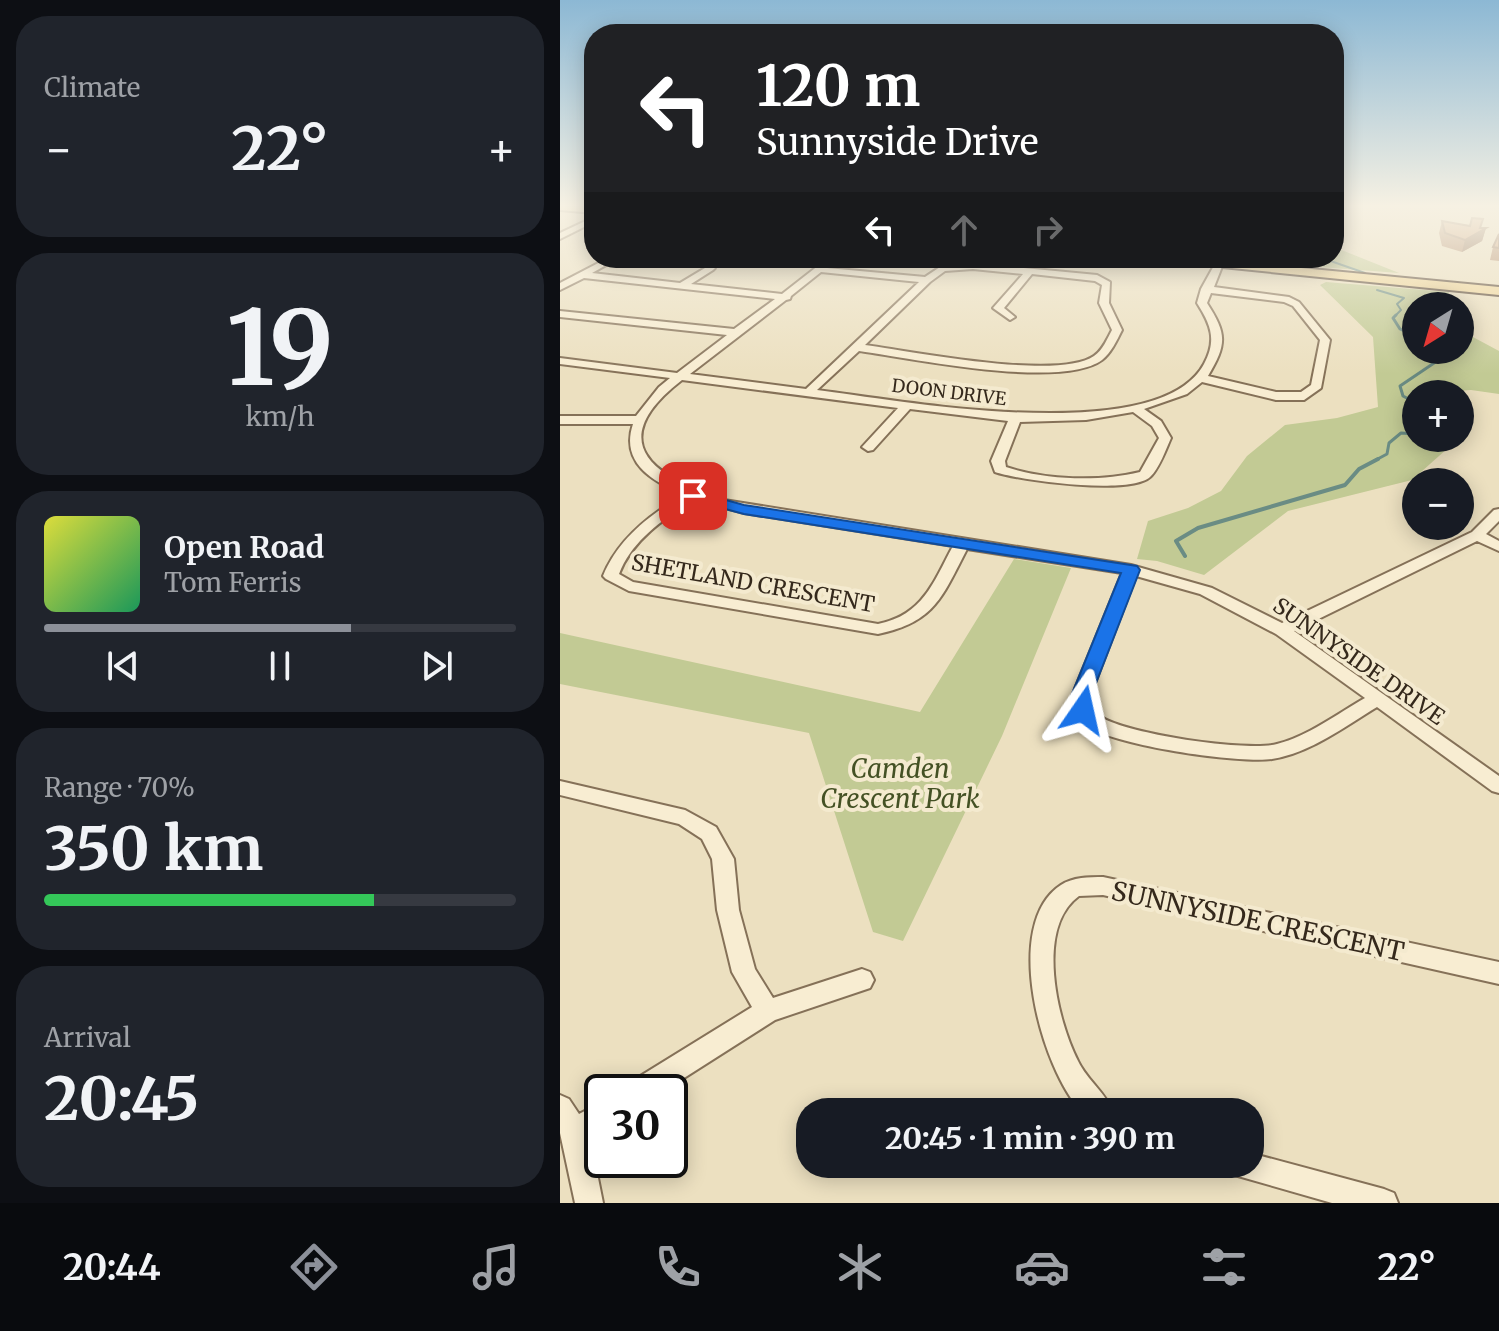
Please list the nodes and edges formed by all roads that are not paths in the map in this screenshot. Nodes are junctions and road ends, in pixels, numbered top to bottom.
1 (595, 268) edge
2 (710, 268) dead end
3 (948, 268) edge
4 (996, 268) edge
5 (1217, 268) edge
6 (1260, 268) edge
7 (822, 270) joint
8 (1030, 271) junction
9 (581, 275) junction
10 (927, 280) junction
11 (681, 286) junction
12 (560, 287) edge
13 (1206, 289) junction
14 (1499, 291) edge
15 (787, 297) junction
16 (560, 314) edge
17 (1010, 317) dead end
18 (738, 333) junction
19 (856, 347) junction
20 (560, 361) edge
21 (681, 375) junction
22 (1201, 378) junction
23 (809, 392) junction
24 (907, 405) junction
25 (1137, 409) junction
26 (1015, 418) junction
27 (560, 420) edge
28 (638, 420) junction
29 (868, 447) dead end
30 (693, 496) junction
31 (1499, 513) edge
32 (1477, 535) junction
33 (963, 542) junction
34 (1499, 547) edge
35 (1131, 570) junction
36 (1282, 630) junction
37 (1377, 699) junction
38 (1499, 786) edge
39 (560, 788) edge
40 (1499, 973) edge
41 (862, 980) dead end
42 (768, 1011) junction
43 (667, 1074) edge
44 (1087, 1098) edge
45 (560, 1108) edge
46 (584, 1126) edge
47 (575, 1132) junction
48 (1264, 1170) edge
49 (589, 1203) edge
50 (1384, 1203) edge

1 - 9 street
2 - 11 street
3 - 10 street
4 - 8 street
5 - 13 street
6 - 14 main road
7 - 10 street
7 - 15 street
8 - 17 street
8 - 19 street
9 - 11 street
9 - 12 street
10 - 19 street
11 - 15 street
13 - 22 street
13 - 22 street
15 - 18 street
16 - 18 street
18 - 21 street
19 - 23 street
20 - 21 street, DOON DRIVE
21 - 23 street, DOON DRIVE
21 - 28 street
22 - 25 street, DOON DRIVE
23 - 24 street, DOON DRIVE
24 - 26 street, DOON DRIVE
24 - 29 street
25 - 26 street, DOON DRIVE
25 - 26 street
27 - 28 street
28 - 30 street, SUNNYSIDE DRIVE
30 - 33 street, SUNNYSIDE DRIVE
30 - 33 street, SHETLAND CRESCENT
31 - 32 street
32 - 34 street
32 - 36 street
33 - 35 street, SUNNYSIDE DRIVE
35 - 36 street, SUNNYSIDE DRIVE
35 - 37 street
36 - 37 street, SUNNYSIDE DRIVE
37 - 38 street, SUNNYSIDE DRIVE
39 - 42 street
40 - 44 street, SUNNYSIDE CRESCENT
41 - 42 street
42 - 43 street
45 - 47 street
46 - 47 street
47 - 49 street
48 - 50 street

